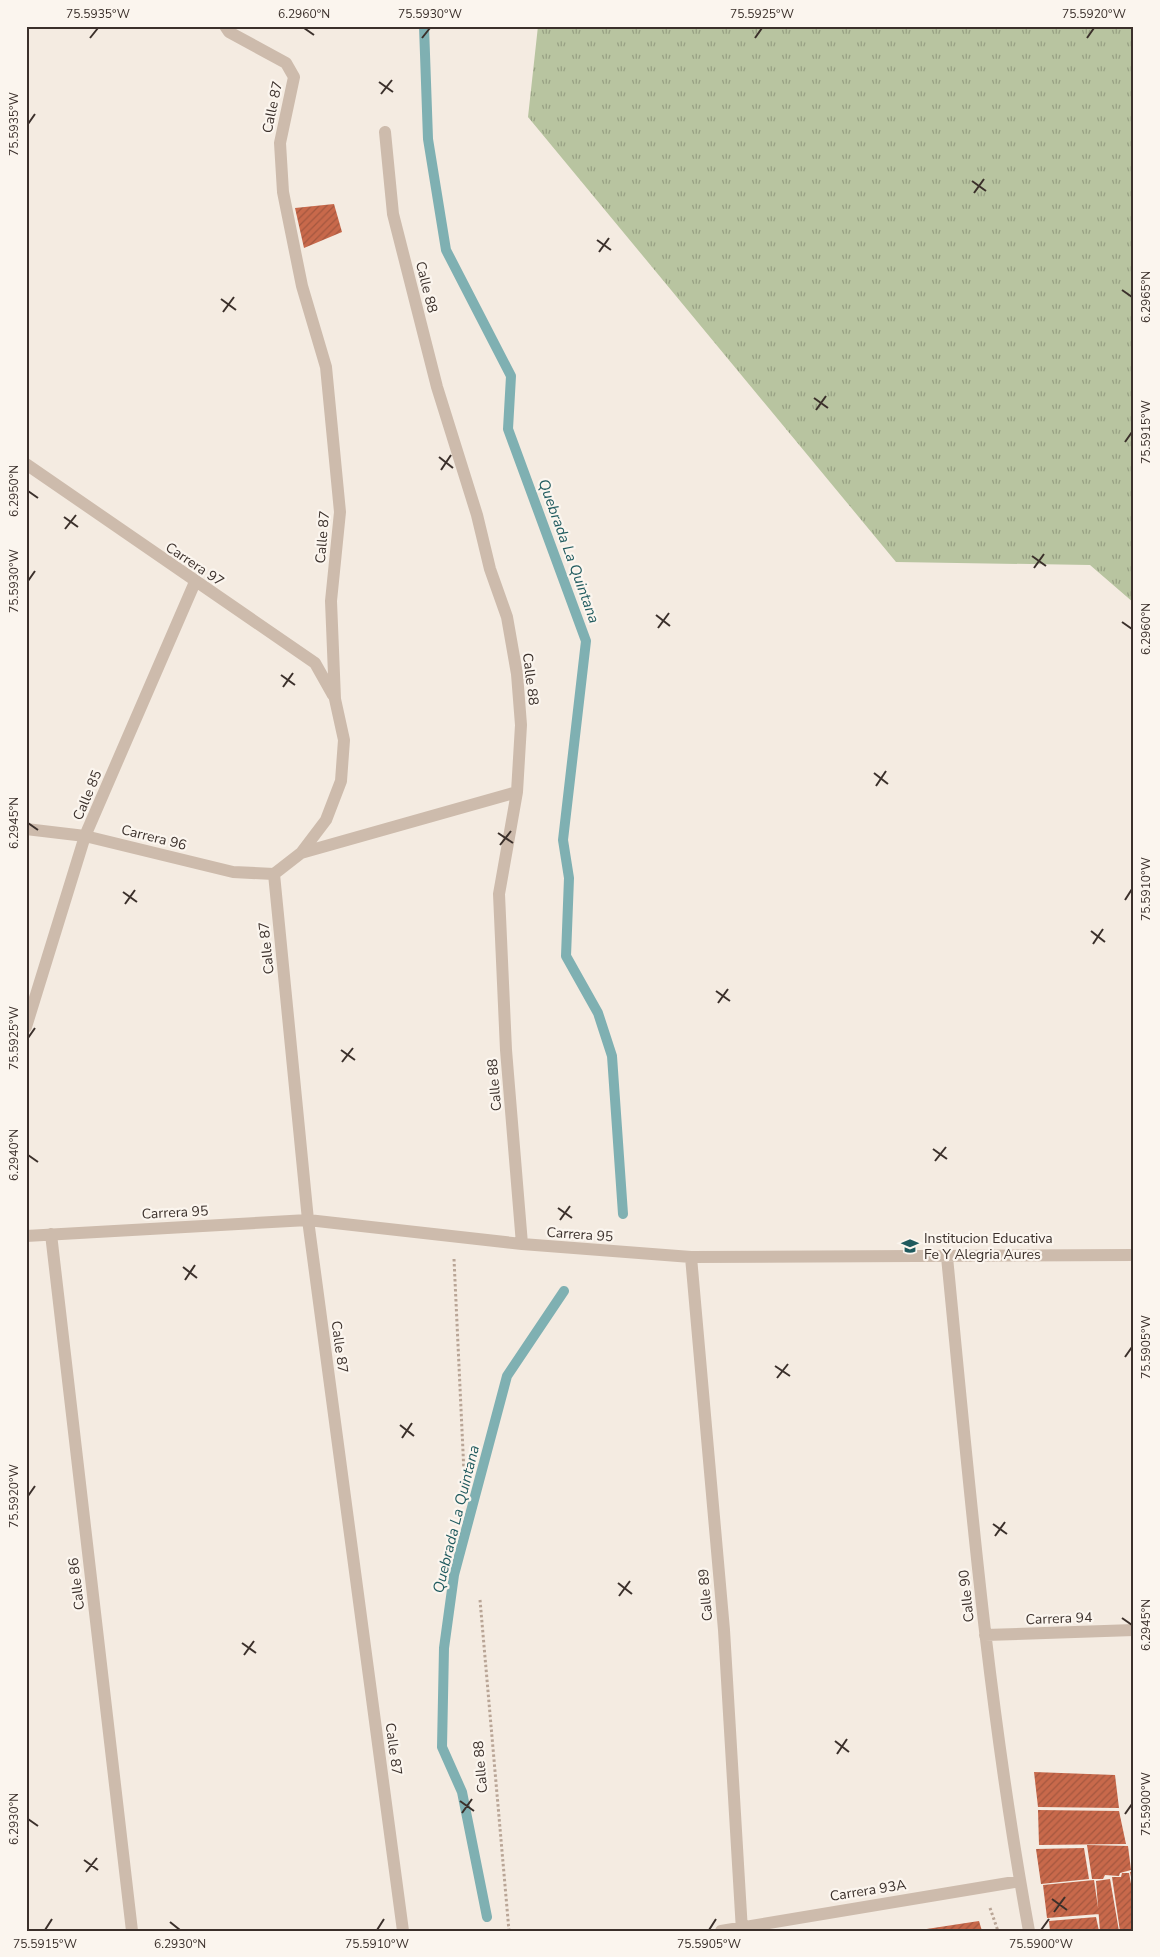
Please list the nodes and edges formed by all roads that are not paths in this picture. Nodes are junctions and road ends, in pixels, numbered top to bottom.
1 (225, 26) edge
2 (385, 132) dead end
3 (26, 464) edge
4 (195, 582) junction
5 (335, 699) junction
6 (517, 792) junction
7 (26, 829) edge
8 (86, 836) junction
9 (300, 853) junction
10 (274, 874) junction
11 (26, 1027) edge
12 (308, 1220) junction
13 (51, 1234) junction
14 (26, 1236) edge
15 (522, 1244) junction
16 (1134, 1255) edge
17 (691, 1257) junction
18 (947, 1257) junction
19 (1134, 1630) edge
20 (985, 1635) junction
21 (1020, 1881) junction
22 (742, 1929) edge
23 (132, 1931) edge
24 (403, 1931) edge
25 (721, 1931) edge
26 (1029, 1931) edge

1 - 5 street, Calle 87
2 - 6 street, Calle 88
3 - 4 street, Carrera 97
4 - 5 street, Carrera 97
4 - 8 street, Calle 85
5 - 9 street, Calle 87
6 - 9 street
6 - 15 street, Calle 88
7 - 8 street, Carrera 96
8 - 10 street, Carrera 96
8 - 11 street, Calle 85
9 - 10 street, Calle 87
10 - 12 street, Calle 87
12 - 13 street, Carrera 95
12 - 15 street, Carrera 95
12 - 24 street, Calle 87
13 - 14 street, Carrera 95
13 - 23 street, Calle 86
15 - 17 street, Carrera 95
16 - 18 street, Carrera 95
17 - 18 street, Carrera 95
17 - 22 street, Calle 89
18 - 20 street, Calle 90
19 - 20 street, Carrera 94
20 - 21 street, Calle 90
21 - 22 street, Carrera 93A
21 - 26 street, Calle 90
22 - 25 street, Carrera 93A

